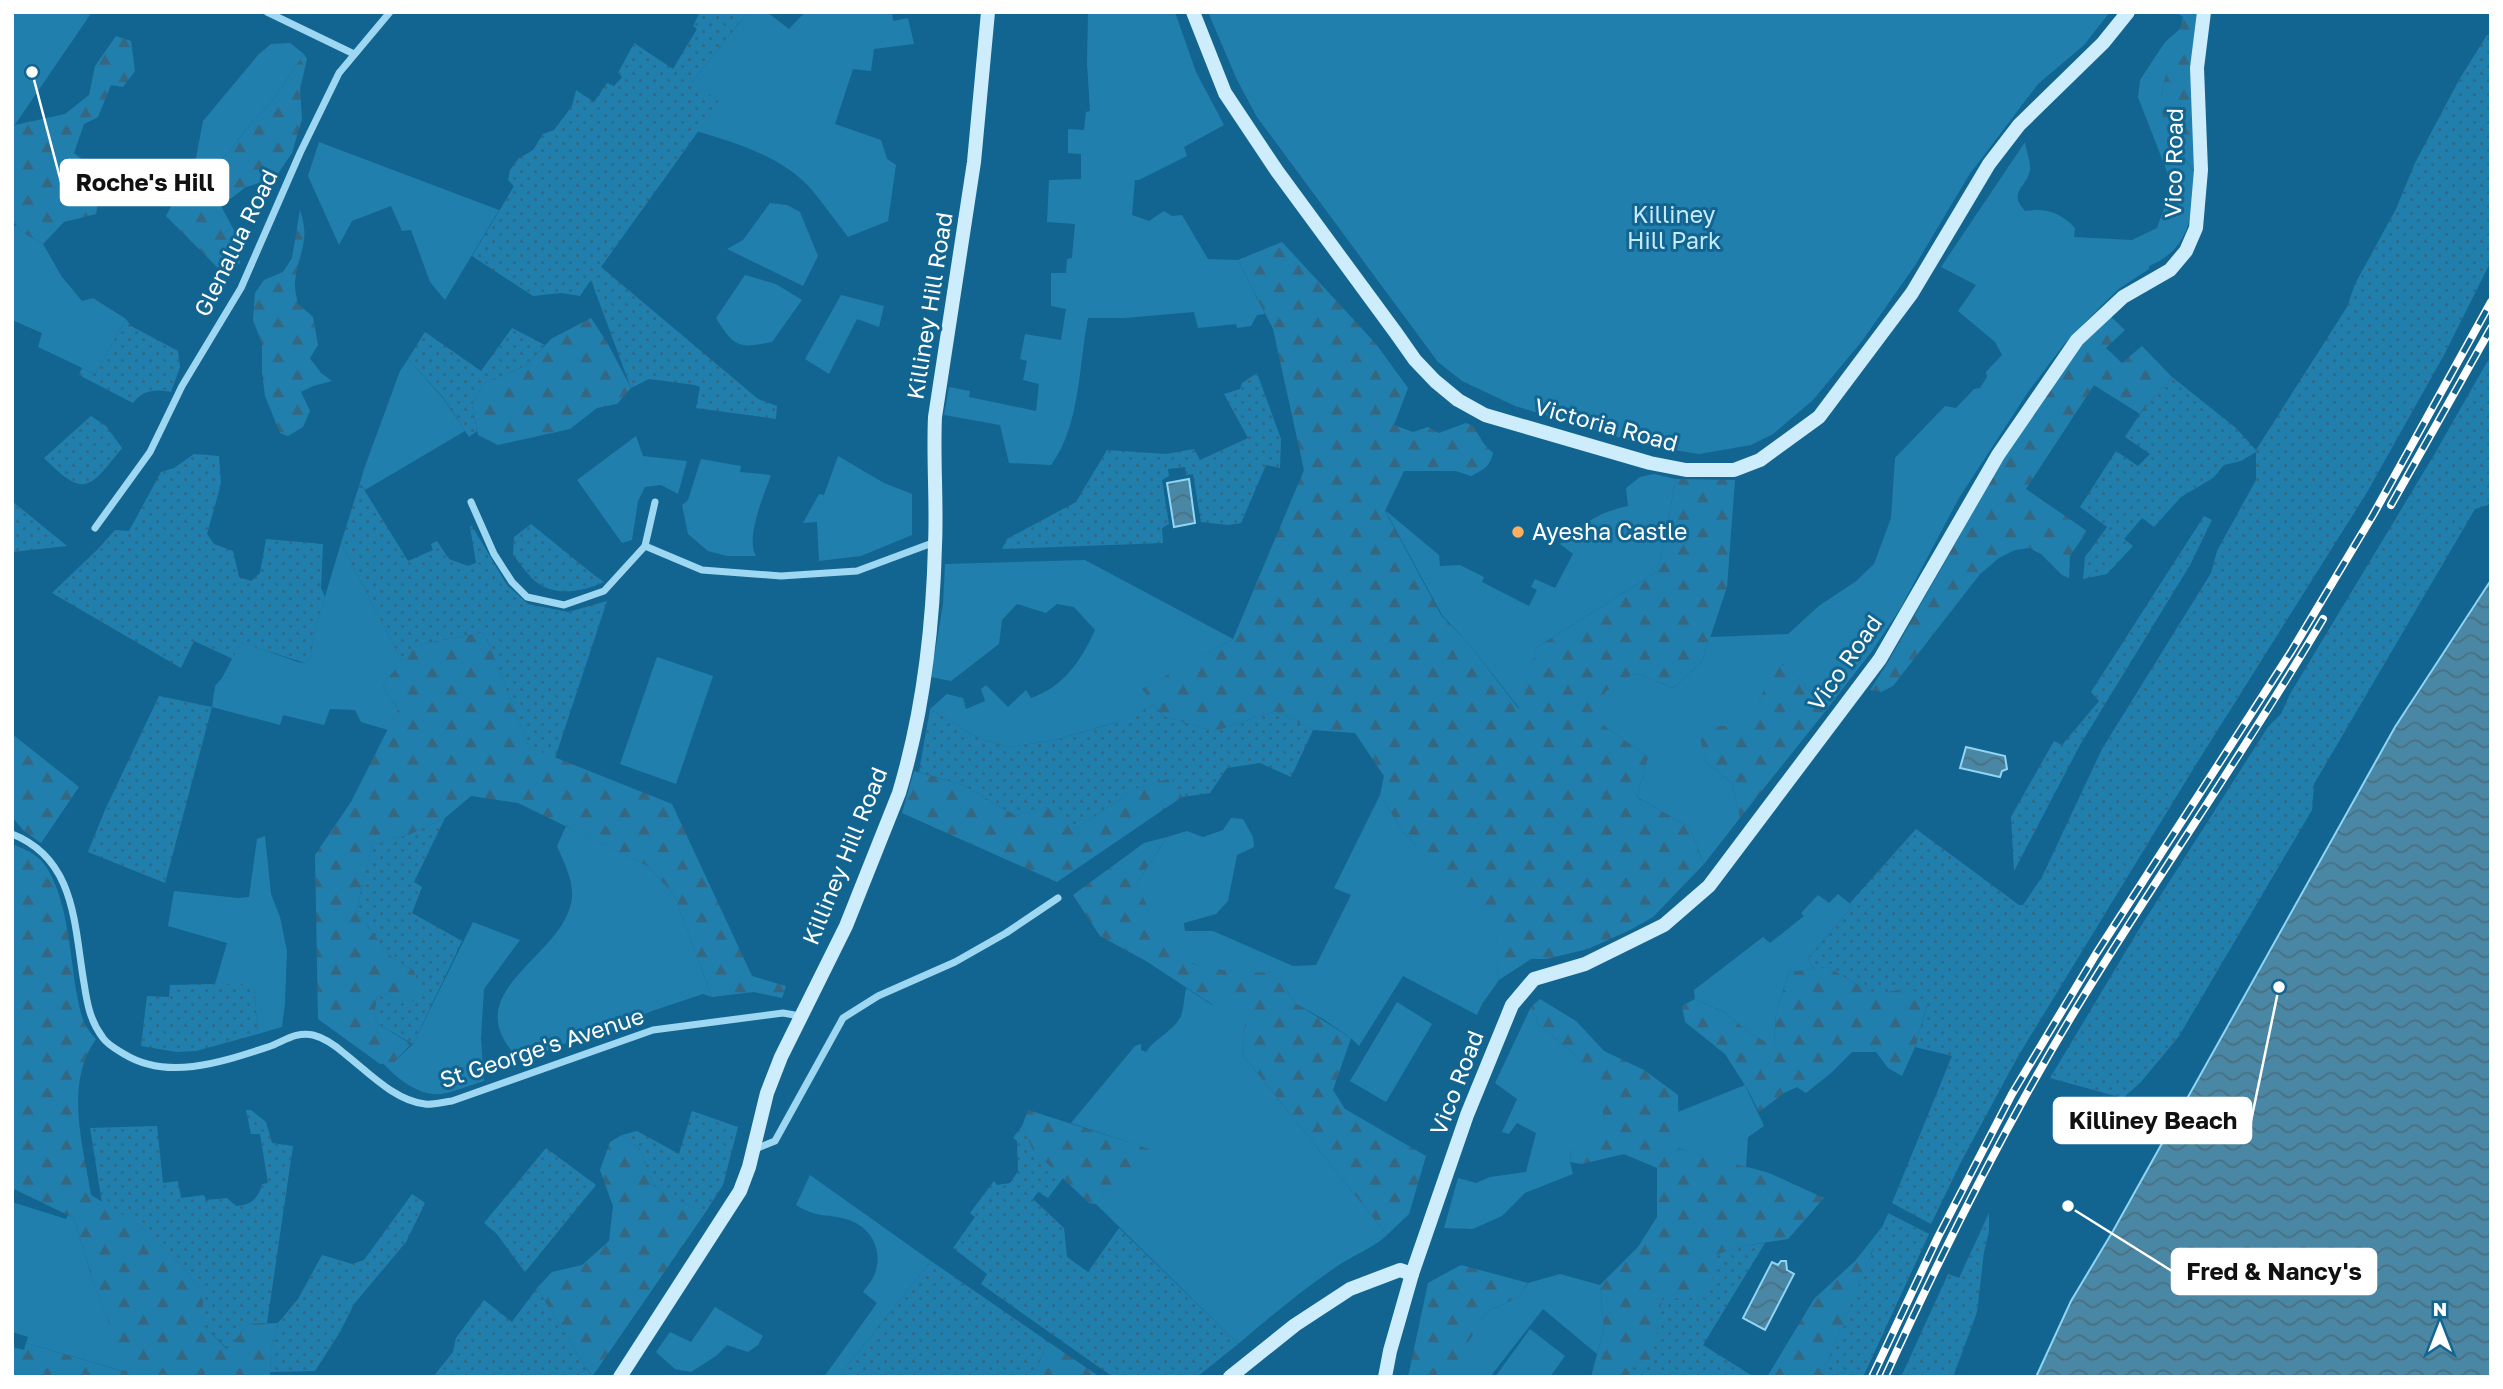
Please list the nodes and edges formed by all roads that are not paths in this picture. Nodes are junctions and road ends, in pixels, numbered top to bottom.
1 (267, 12) edge
2 (390, 12) edge
3 (988, 12) edge
4 (1193, 12) edge
5 (2128, 12) edge
6 (2204, 12) edge
7 (354, 54) junction
8 (471, 502) dead end
9 (655, 502) dead end
10 (95, 528) dead end
11 (936, 542) junction
12 (645, 546) junction
13 (12, 834) edge
14 (1059, 898) dead end
15 (800, 1016) junction
16 (752, 1150) junction
17 (1412, 1274) junction
18 (620, 1377) edge
19 (1230, 1377) edge
20 (1385, 1377) edge

1 - 7 street
2 - 7 street, Glenalua Road
3 - 11 main road, Killiney Hill Road
4 - 5 main road, Victoria Road
6 - 17 main road, Vico Road
7 - 10 street, Glenalua Road
8 - 12 street
9 - 12 street
11 - 12 street
11 - 15 main road, Killiney Hill Road
13 - 15 street, St George's Avenue
14 - 16 street
15 - 16 main road, Killiney Hill Road
16 - 18 main road, Killiney Hill Road
17 - 19 main road
17 - 20 main road, Vico Road

